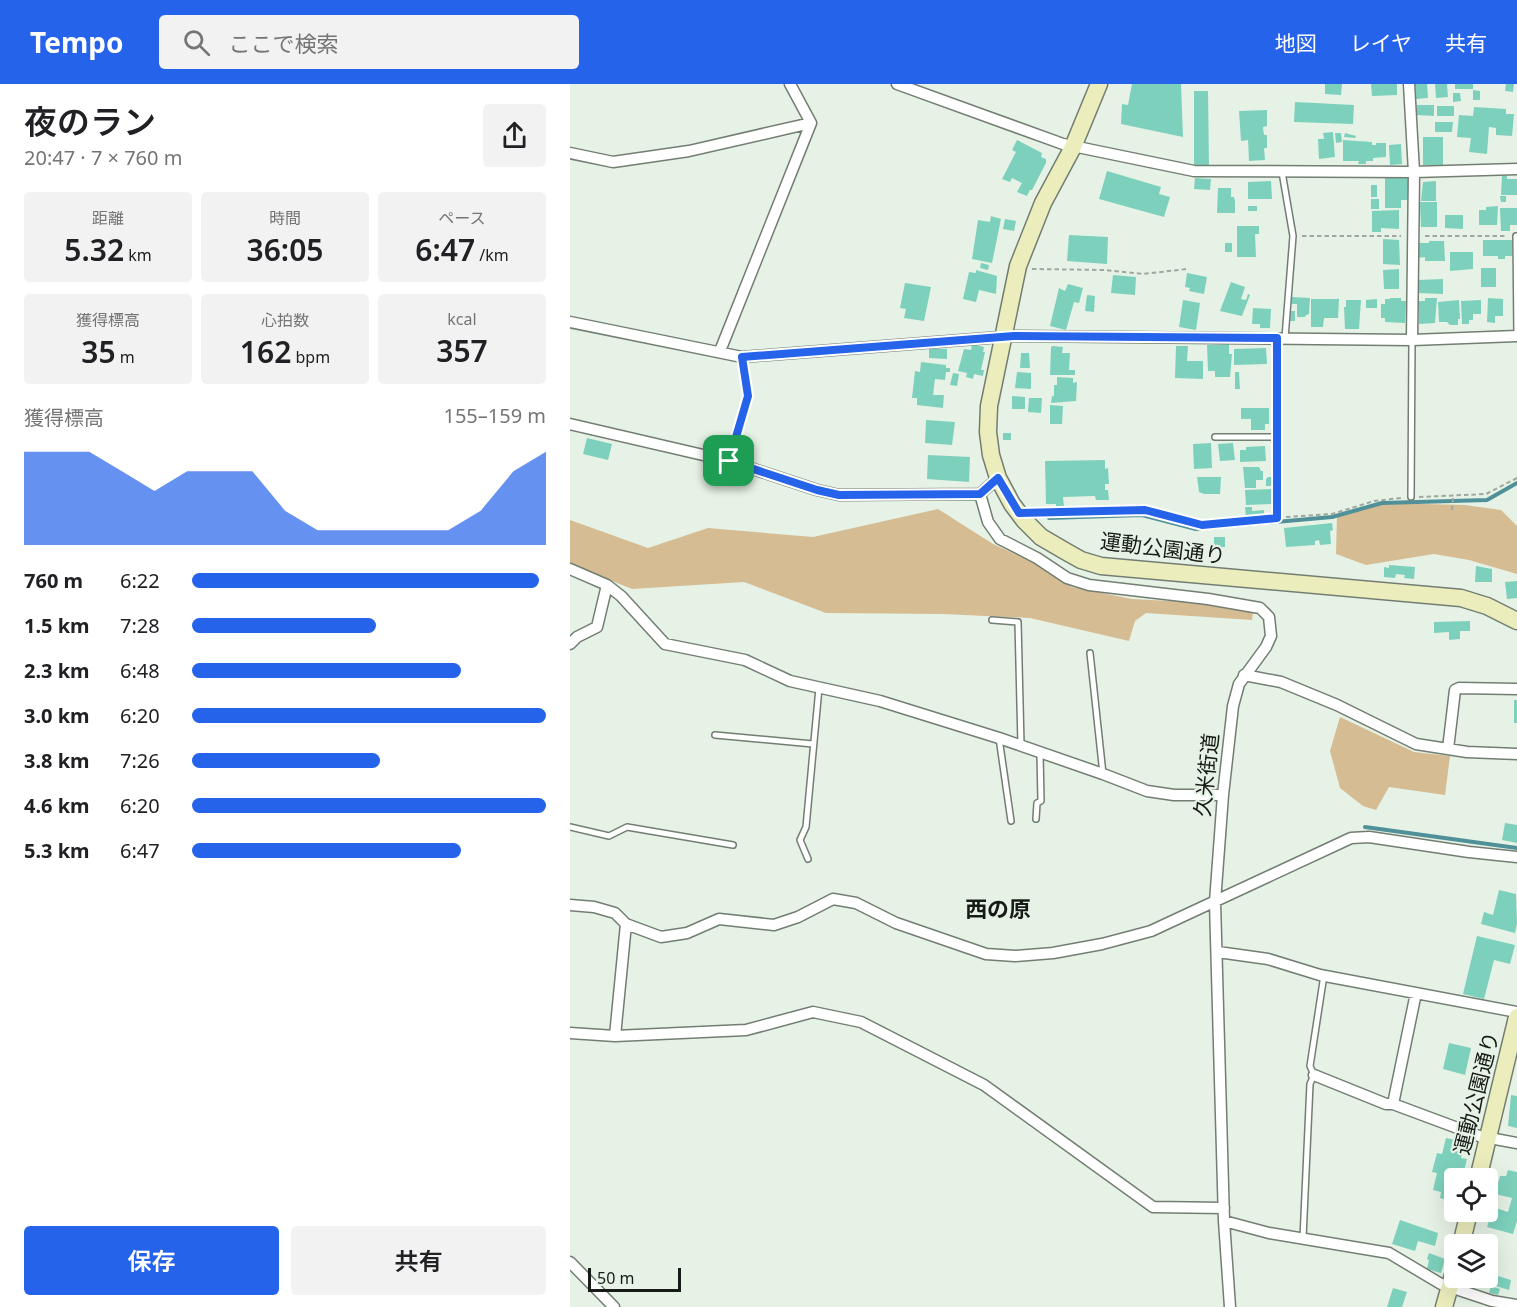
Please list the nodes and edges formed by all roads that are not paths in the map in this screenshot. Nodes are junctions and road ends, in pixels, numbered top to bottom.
1 (790, 84) edge
2 (897, 84) edge
3 (1099, 84) edge
4 (1409, 84) edge
5 (810, 123) junction
6 (1073, 147) junction
7 (570, 153) edge
8 (1517, 169) edge
9 (1282, 172) junction
10 (1414, 172) junction
11 (1516, 236) edge
12 (570, 322) edge
13 (1517, 336) edge
14 (1004, 337) junction
15 (1281, 338) junction
16 (1412, 340) junction
17 (720, 351) junction
18 (742, 357) junction
19 (570, 424) edge
20 (1215, 437) dead end
21 (1278, 437) junction
22 (729, 461) junction
23 (998, 478) junction
24 (980, 494) junction
25 (1411, 497) road end
26 (1019, 513) junction
27 (570, 569) edge
28 (608, 585) junction
29 (992, 620) dead end
30 (1517, 621) edge
31 (570, 644) edge
32 (1090, 652) dead end
33 (1244, 675) junction
34 (819, 688) junction
35 (1517, 689) edge
36 (715, 735) dead end
37 (999, 738) junction
38 (813, 744) junction
39 (1022, 746) junction
40 (1448, 749) junction
41 (1040, 753) junction
42 (1517, 754) edge
43 (1103, 774) junction
44 (1223, 795) junction
45 (1036, 819) dead end
46 (1011, 821) dead end
47 (570, 827) edge
48 (733, 845) dead end
49 (1517, 857) edge
50 (808, 859) dead end
51 (1215, 902) junction
52 (570, 905) edge
53 (626, 924) junction
54 (1218, 952) junction
55 (1324, 975) junction
56 (1416, 993) junction
57 (1517, 1012) edge
58 (1517, 1017) edge
59 (570, 1033) edge
60 (615, 1036) junction
61 (1314, 1075) junction
62 (1393, 1104) junction
63 (1488, 1137) junction
64 (1517, 1143) edge
65 (1481, 1168) edge
66 (1224, 1208) junction
67 (1224, 1221) junction
68 (1303, 1238) junction
69 (570, 1262) edge
70 (1444, 1284) edge
71 (1449, 1288) edge
72 (1456, 1288) edge
73 (1517, 1305) edge
74 (614, 1307) edge
75 (1230, 1307) edge
76 (1444, 1307) edge

1 - 5 street
2 - 6 street
3 - 6 street, 運動公園通り
4 - 10 street
5 - 7 street
5 - 17 street
6 - 9 street
6 - 14 street, 運動公園通り
8 - 10 street
9 - 10 street
9 - 15 lane
10 - 16 street
11 - 13 lane
12 - 17 street
13 - 16 street
14 - 15 street
14 - 18 street
14 - 23 street, 運動公園通り
15 - 16 street
15 - 21 lane
16 - 25 lane
17 - 18 street
18 - 22 lane
19 - 22 street
20 - 21 lane
21 - 26 lane
22 - 24 street
23 - 24 street
23 - 26 street, 運動公園通り
24 - 33 street, 久米街道
26 - 30 street, 運動公園通り
27 - 28 street
28 - 31 street
28 - 34 street
29 - 39 lane
32 - 43 lane
33 - 40 street
33 - 44 street, 久米街道
34 - 37 street
34 - 38 lane
35 - 40 street
36 - 38 lane
37 - 39 street
37 - 46 lane
38 - 50 lane
39 - 41 street
40 - 42 street
41 - 43 street
41 - 45 lane
43 - 44 street
44 - 51 street, 久米街道
47 - 48 lane
49 - 51 street
51 - 53 street
51 - 54 street, 久米街道
52 - 53 street
53 - 60 street
54 - 55 street
54 - 66 street, 久米街道
55 - 56 street
55 - 61 lane
56 - 57 street
56 - 62 street
58 - 63 street, 運動公園通り
59 - 60 street
60 - 66 street
61 - 62 street
61 - 68 lane
62 - 63 street
63 - 64 street
63 - 65 street, 運動公園通り
66 - 67 street, 久米街道
67 - 68 street
67 - 75 street, 久米街道
68 - 70 street
69 - 74 street
71 - 76 street
72 - 73 street

